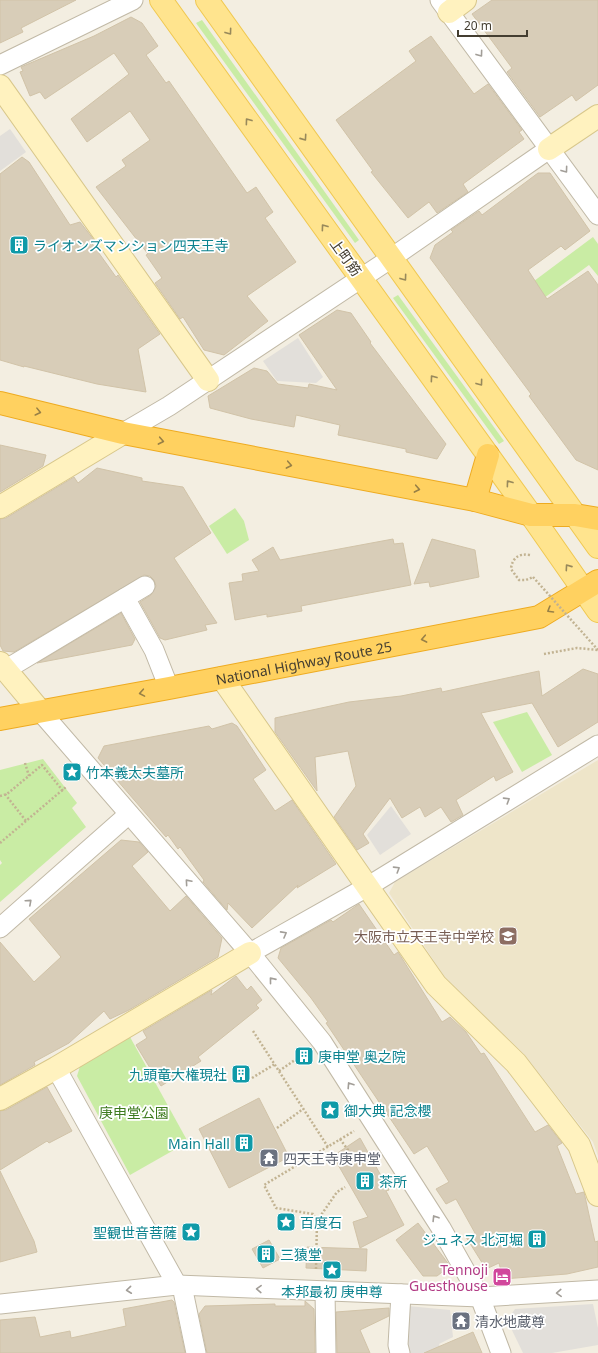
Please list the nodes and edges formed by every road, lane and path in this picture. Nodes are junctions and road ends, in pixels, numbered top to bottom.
1 (134, 0) edge
2 (161, 0) edge
3 (207, 0) edge
4 (451, 4) edge
5 (0, 65) edge
6 (0, 86) edge
7 (598, 116) edge
8 (549, 149) junction
9 (598, 215) edge
10 (390, 259) junction
11 (361, 278) junction
12 (208, 380) junction
13 (0, 403) edge
14 (123, 433) junction
15 (488, 455) junction
16 (475, 500) junction
17 (0, 507) edge
18 (531, 515) junction
19 (575, 515) junction
20 (598, 520) edge
21 (598, 547) edge
22 (530, 555) dead end
23 (145, 586) dead end
24 (591, 586) edge
25 (125, 598) junction
26 (598, 611) edge
27 (598, 650) edge
28 (544, 654) dead end
29 (3, 667) edge
30 (222, 678) junction
31 (169, 688) junction
32 (40, 711) junction
33 (0, 718) edge
34 (598, 745) edge
35 (25, 763) dead end
36 (29, 776) junction
37 (66, 787) dead end
38 (63, 791) junction
39 (5, 794) junction
40 (0, 796) edge
41 (128, 814) junction
42 (26, 821) junction
43 (0, 843) edge
44 (367, 887) junction
45 (0, 928) edge
46 (250, 953) junction
47 (253, 1031) dead end
48 (322, 1042) junction
49 (275, 1064) junction
50 (56, 1068) junction
51 (279, 1071) junction
52 (252, 1078) dead end
53 (0, 1099) edge
54 (303, 1109) junction
55 (373, 1120) junction
56 (277, 1128) dead end
57 (340, 1139) junction
58 (328, 1147) junction
59 (356, 1161) dead end
60 (345, 1188) dead end
61 (598, 1195) edge
62 (316, 1221) junction
63 (316, 1273) dead end
64 (179, 1285) junction
65 (598, 1290) edge
66 (325, 1291) junction
67 (401, 1294) junction
68 (480, 1297) junction
69 (0, 1304) edge
70 (196, 1353) edge
71 (326, 1353) edge
72 (400, 1353) edge
73 (501, 1353) edge

1 - 5 street
11 -> 2 main road, 上町筋
3 -> 10 main road
4 -> 8 street
6 - 12 street
7 - 8 street
8 -> 9 street
8 - 10 street
10 - 11 street
10 -> 19 main road
11 - 12 street
15 -> 11 main road, 上町筋
12 - 14 street
13 -> 14 highway
14 -> 16 highway
14 - 17 street
15 - 16 highway
18 -> 15 main road, 上町筋
16 - 18 highway
18 - 19 highway
24 -> 18 main road, 上町筋
19 - 20 highway
19 - 21 main road
22 - 27 path, bridge
23 - 25 street
24 - 26 main road, 上町筋
24 -> 30 highway, National Highway Route 25
25 - 29 street
25 - 31 street
27 - 28 path
29 - 32 street
30 - 31 highway, National Highway Route 25
30 - 44 street
31 -> 32 highway, National Highway Route 25
32 - 33 highway, National Highway Route 25
32 - 41 street
44 -> 34 street
35 - 36 path
36 - 38 path
36 - 39 path
37 - 38 path
38 - 42 path
39 - 40 path
39 - 42 path
45 -> 41 street
46 -> 41 street
42 - 43 path
46 -> 44 street
44 - 61 street
48 -> 46 street
46 - 50 street
47 - 49 path
48 - 51 path
55 -> 48 street
49 - 51 path
49 - 52 path
50 - 53 street
50 - 64 street
51 - 54 path
54 - 56 path
54 - 58 path
55 - 57 path
68 -> 55 street
57 - 58 path
57 - 59 path
58 - 62 path
60 - 62 path
62 - 63 path
66 -> 64 street
64 -> 69 street
64 - 70 street
65 -> 68 street
66 - 67 street
66 - 71 street
67 - 68 street
67 - 72 street
68 - 73 street

